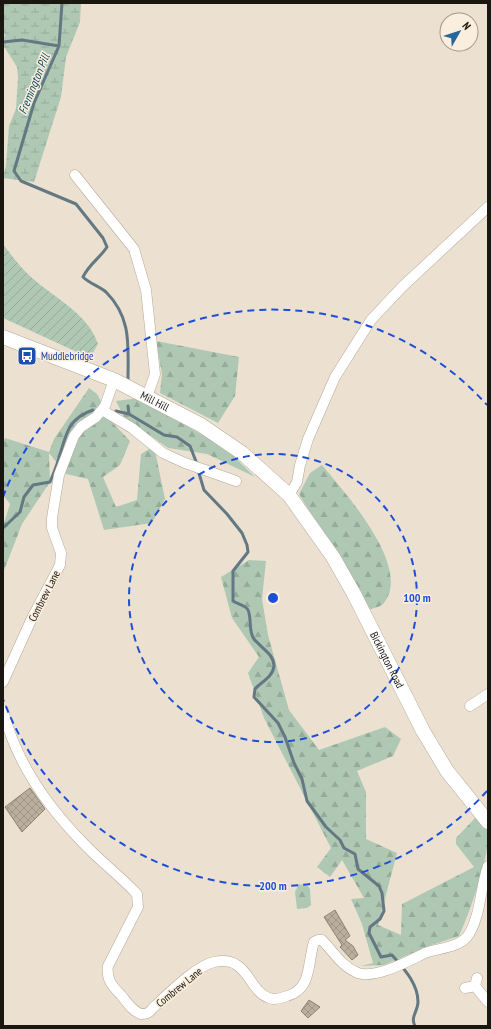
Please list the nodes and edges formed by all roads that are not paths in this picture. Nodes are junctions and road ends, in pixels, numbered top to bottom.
1 (75, 175) dead end
2 (488, 207) edge
3 (3, 337) edge
4 (114, 380) junction
5 (147, 397) junction
6 (102, 410) junction
7 (236, 481) dead end
8 (289, 495) junction
9 (3, 682) edge
10 (488, 694) edge
11 (470, 706) dead end
12 (3, 710) edge
13 (488, 822) edge
14 (488, 866) edge
15 (472, 984) dead end
16 (488, 1002) edge

1 - 5 street
2 - 8 street
3 - 4 main road, Mill Hill
4 - 5 main road, Mill Hill
4 - 6 street, Combrew Lane
5 - 8 main road, Mill Hill
6 - 7 street
6 - 9 street, Combrew Lane
8 - 13 main road, Bickington Road
10 - 11 street
12 - 14 street, Combrew Lane
15 - 16 street

